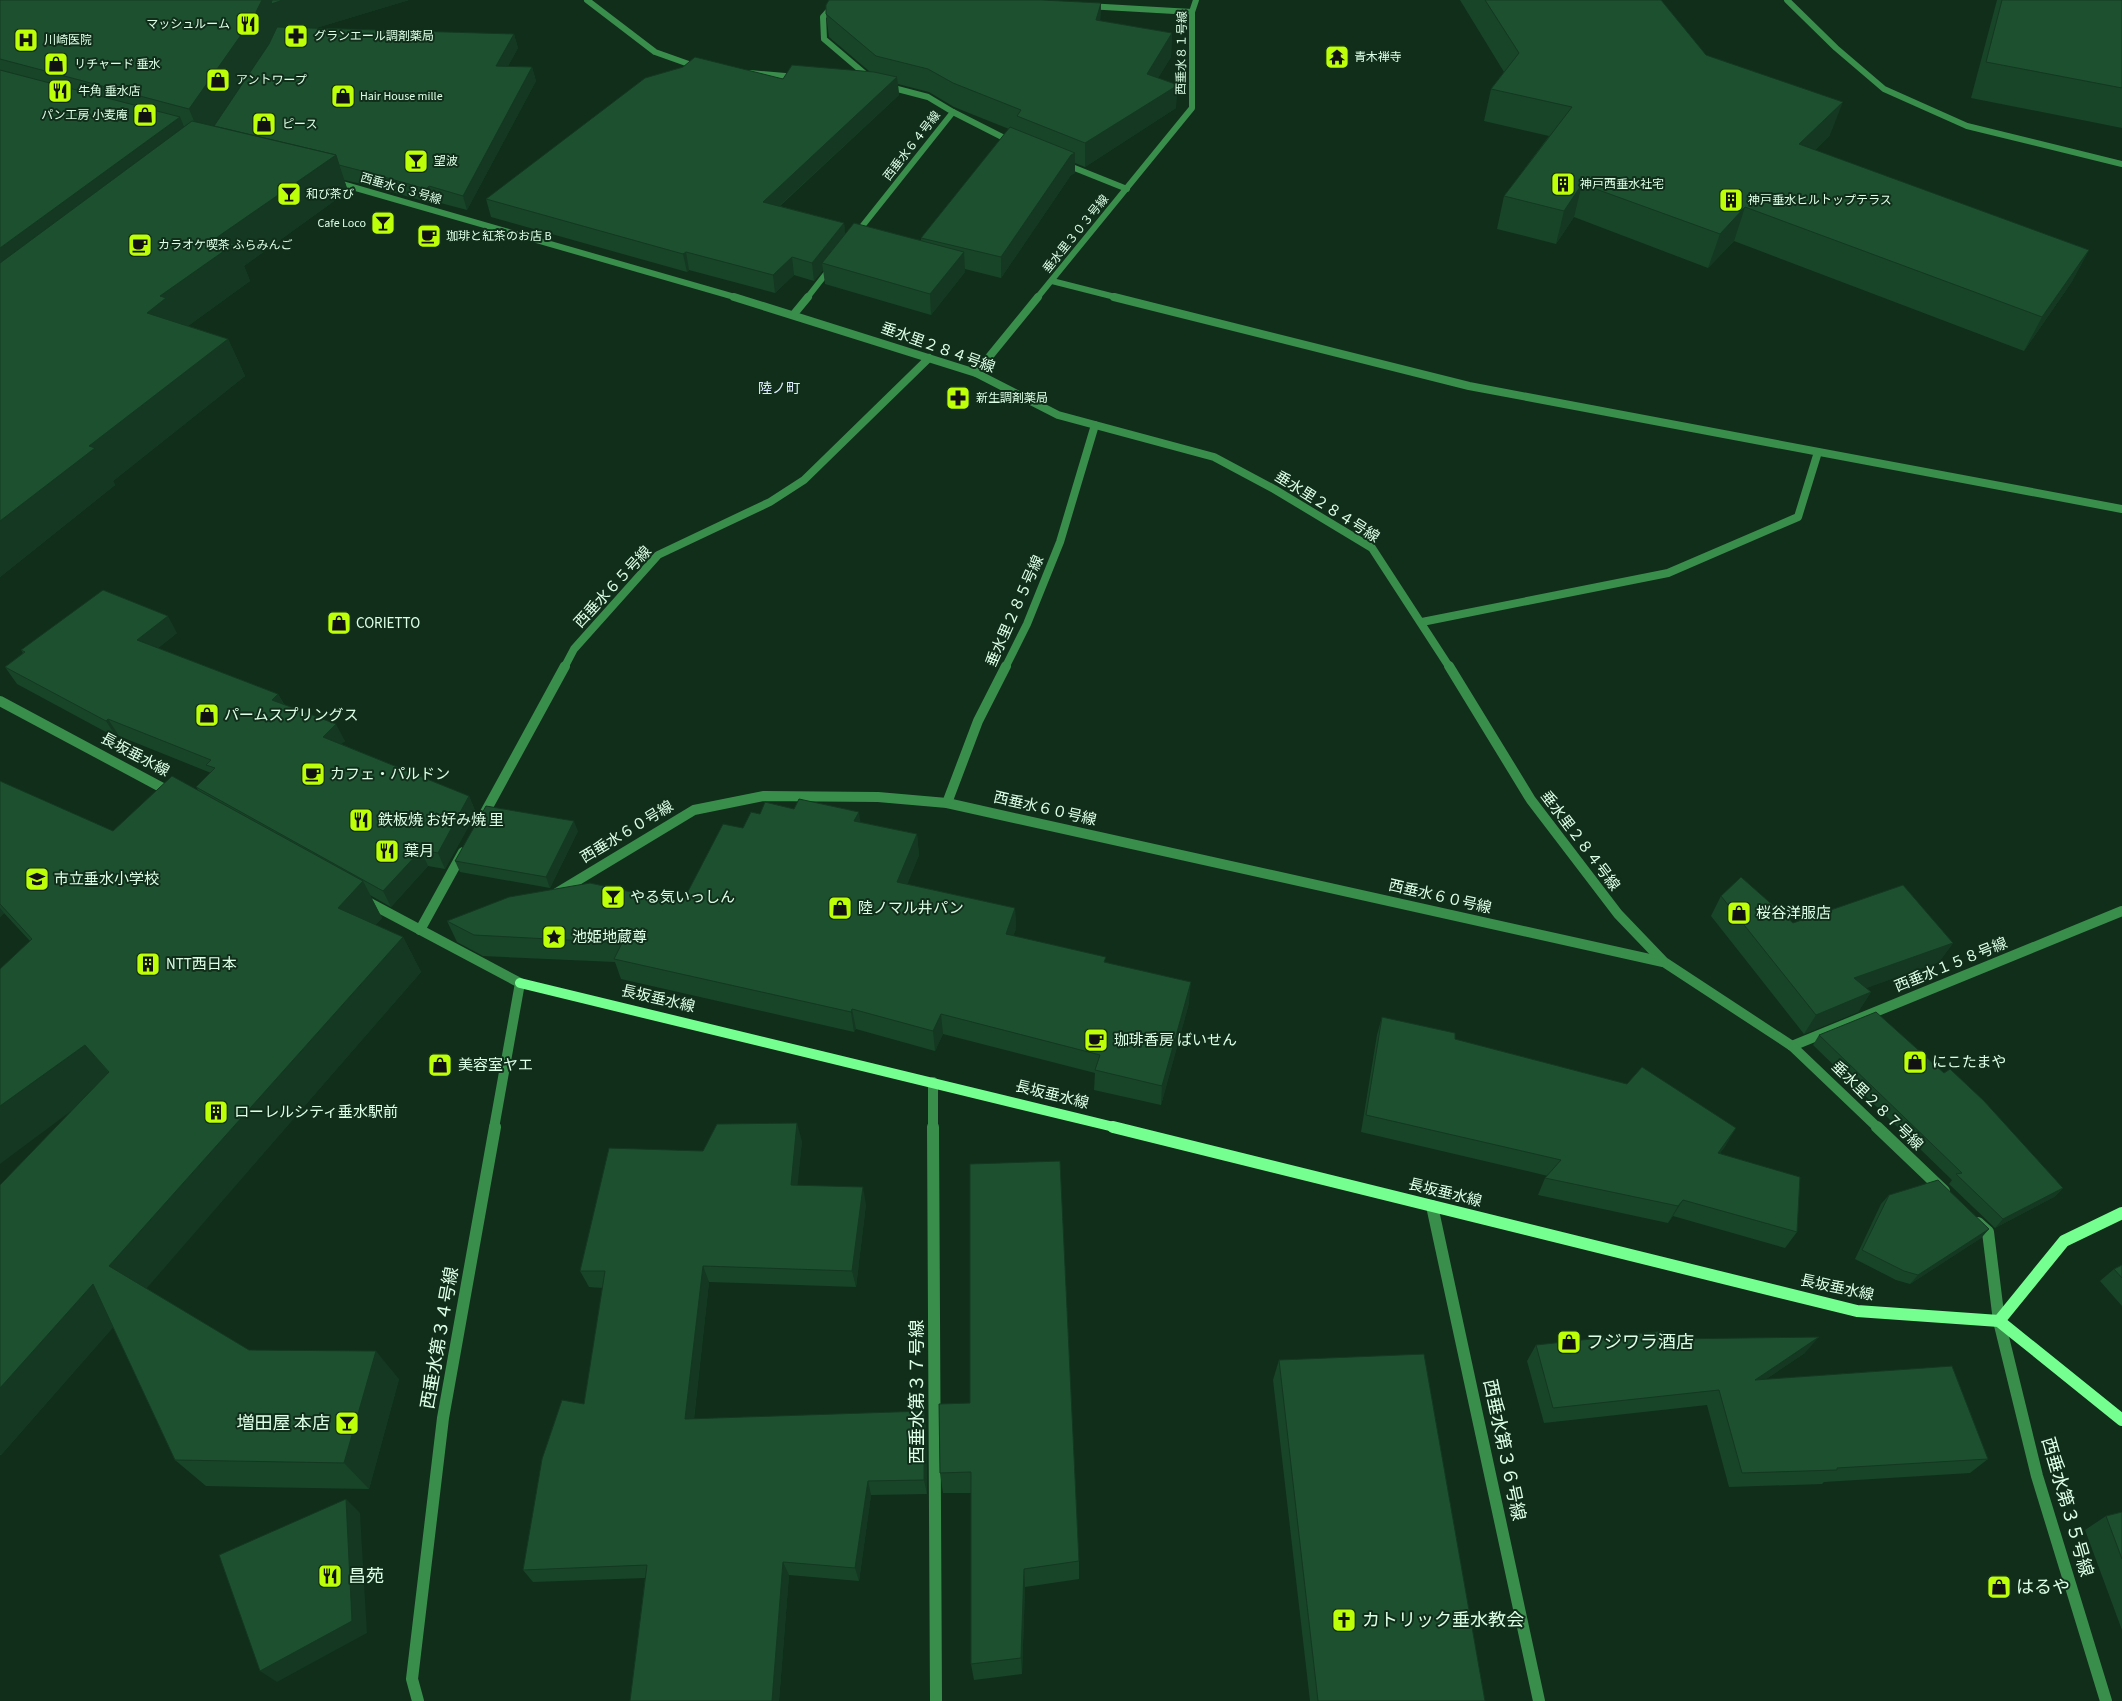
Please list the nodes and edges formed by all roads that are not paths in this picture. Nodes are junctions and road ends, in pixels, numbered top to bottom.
1 (587, 0) edge
2 (838, 0) edge
3 (1196, 0) edge
4 (1787, 0) edge
5 (1084, 6) edge
6 (1192, 12) junction
7 (705, 69) edge
8 (743, 72) edge
9 (800, 77) edge
10 (867, 83) edge
11 (876, 84) junction
12 (1192, 108) joint
13 (952, 112) junction
14 (1022, 146) edge
15 (1057, 160) edge
16 (2122, 164) edge
17 (327, 180) edge
18 (1127, 189) junction
19 (849, 244) edge
20 (837, 260) edge
21 (1052, 281) junction
22 (794, 314) junction
23 (929, 358) junction
24 (976, 373) junction
25 (1095, 425) junction
26 (1818, 452) junction
27 (2122, 509) edge
28 (1422, 622) junction
29 (0, 702) edge
30 (184, 800) edge
31 (948, 803) junction
32 (476, 828) edge
33 (467, 845) edge
34 (354, 894) edge
35 (546, 899) edge
36 (2122, 911) edge
37 (420, 930) junction
38 (458, 934) edge
39 (441, 941) junction
40 (1664, 962) junction
41 (520, 983) junction
42 (1792, 1046) junction
43 (933, 1082) junction
44 (1952, 1199) edge
45 (1432, 1206) junction
46 (1966, 1212) edge
47 (2122, 1213) edge
48 (1999, 1321) junction
49 (2122, 1420) edge
50 (418, 1701) edge
51 (936, 1701) edge
52 (1539, 1701) edge
53 (2106, 1701) edge

1 - 7 street
2 - 11 street
3 - 6 street, 西垂水８１号線
4 - 16 street
5 - 6 street
6 - 12 street, 西垂水８１号線
8 - 9 street
10 - 11 street, 西垂水６４号線
11 - 13 street, 西垂水６４号線
12 - 18 street, 垂水里３０３号線
13 - 14 street
13 - 19 street, 西垂水６４号線
15 - 18 street
17 - 22 street, 西垂水６３号線
18 - 21 street, 垂水里３０３号線
20 - 22 street
21 - 24 street, 垂水里３０３号線
21 - 26 street
22 - 23 street, 垂水里２８４号線
23 - 24 street, 垂水里２８４号線
23 - 32 street, 西垂水６５号線
24 - 25 street, 垂水里２８４号線
25 - 28 street, 垂水里２８４号線
25 - 31 street, 垂水里２８５号線
26 - 27 street
26 - 28 street
28 - 40 street, 垂水里２８４号線
29 - 30 street, 長坂垂水線
31 - 35 street, 西垂水６０号線
31 - 40 street, 西垂水６０号線
33 - 37 street
34 - 37 street, 長坂垂水線
36 - 42 street, 西垂水１５８号線
37 - 39 street, 長坂垂水線
38 - 39 street
39 - 41 street, 長坂垂水線
40 - 42 street, 垂水里２８７号線
41 - 43 main road, 長坂垂水線
41 - 50 street, 西垂水第３４号線
42 - 44 street, 垂水里２８７号線
43 - 45 main road, 長坂垂水線
43 - 51 street, 西垂水第３７号線
45 - 48 main road, 長坂垂水線
45 - 52 street, 西垂水第３６号線
46 - 48 street
47 - 48 main road
48 - 49 main road
48 - 53 street, 西垂水第３５号線

